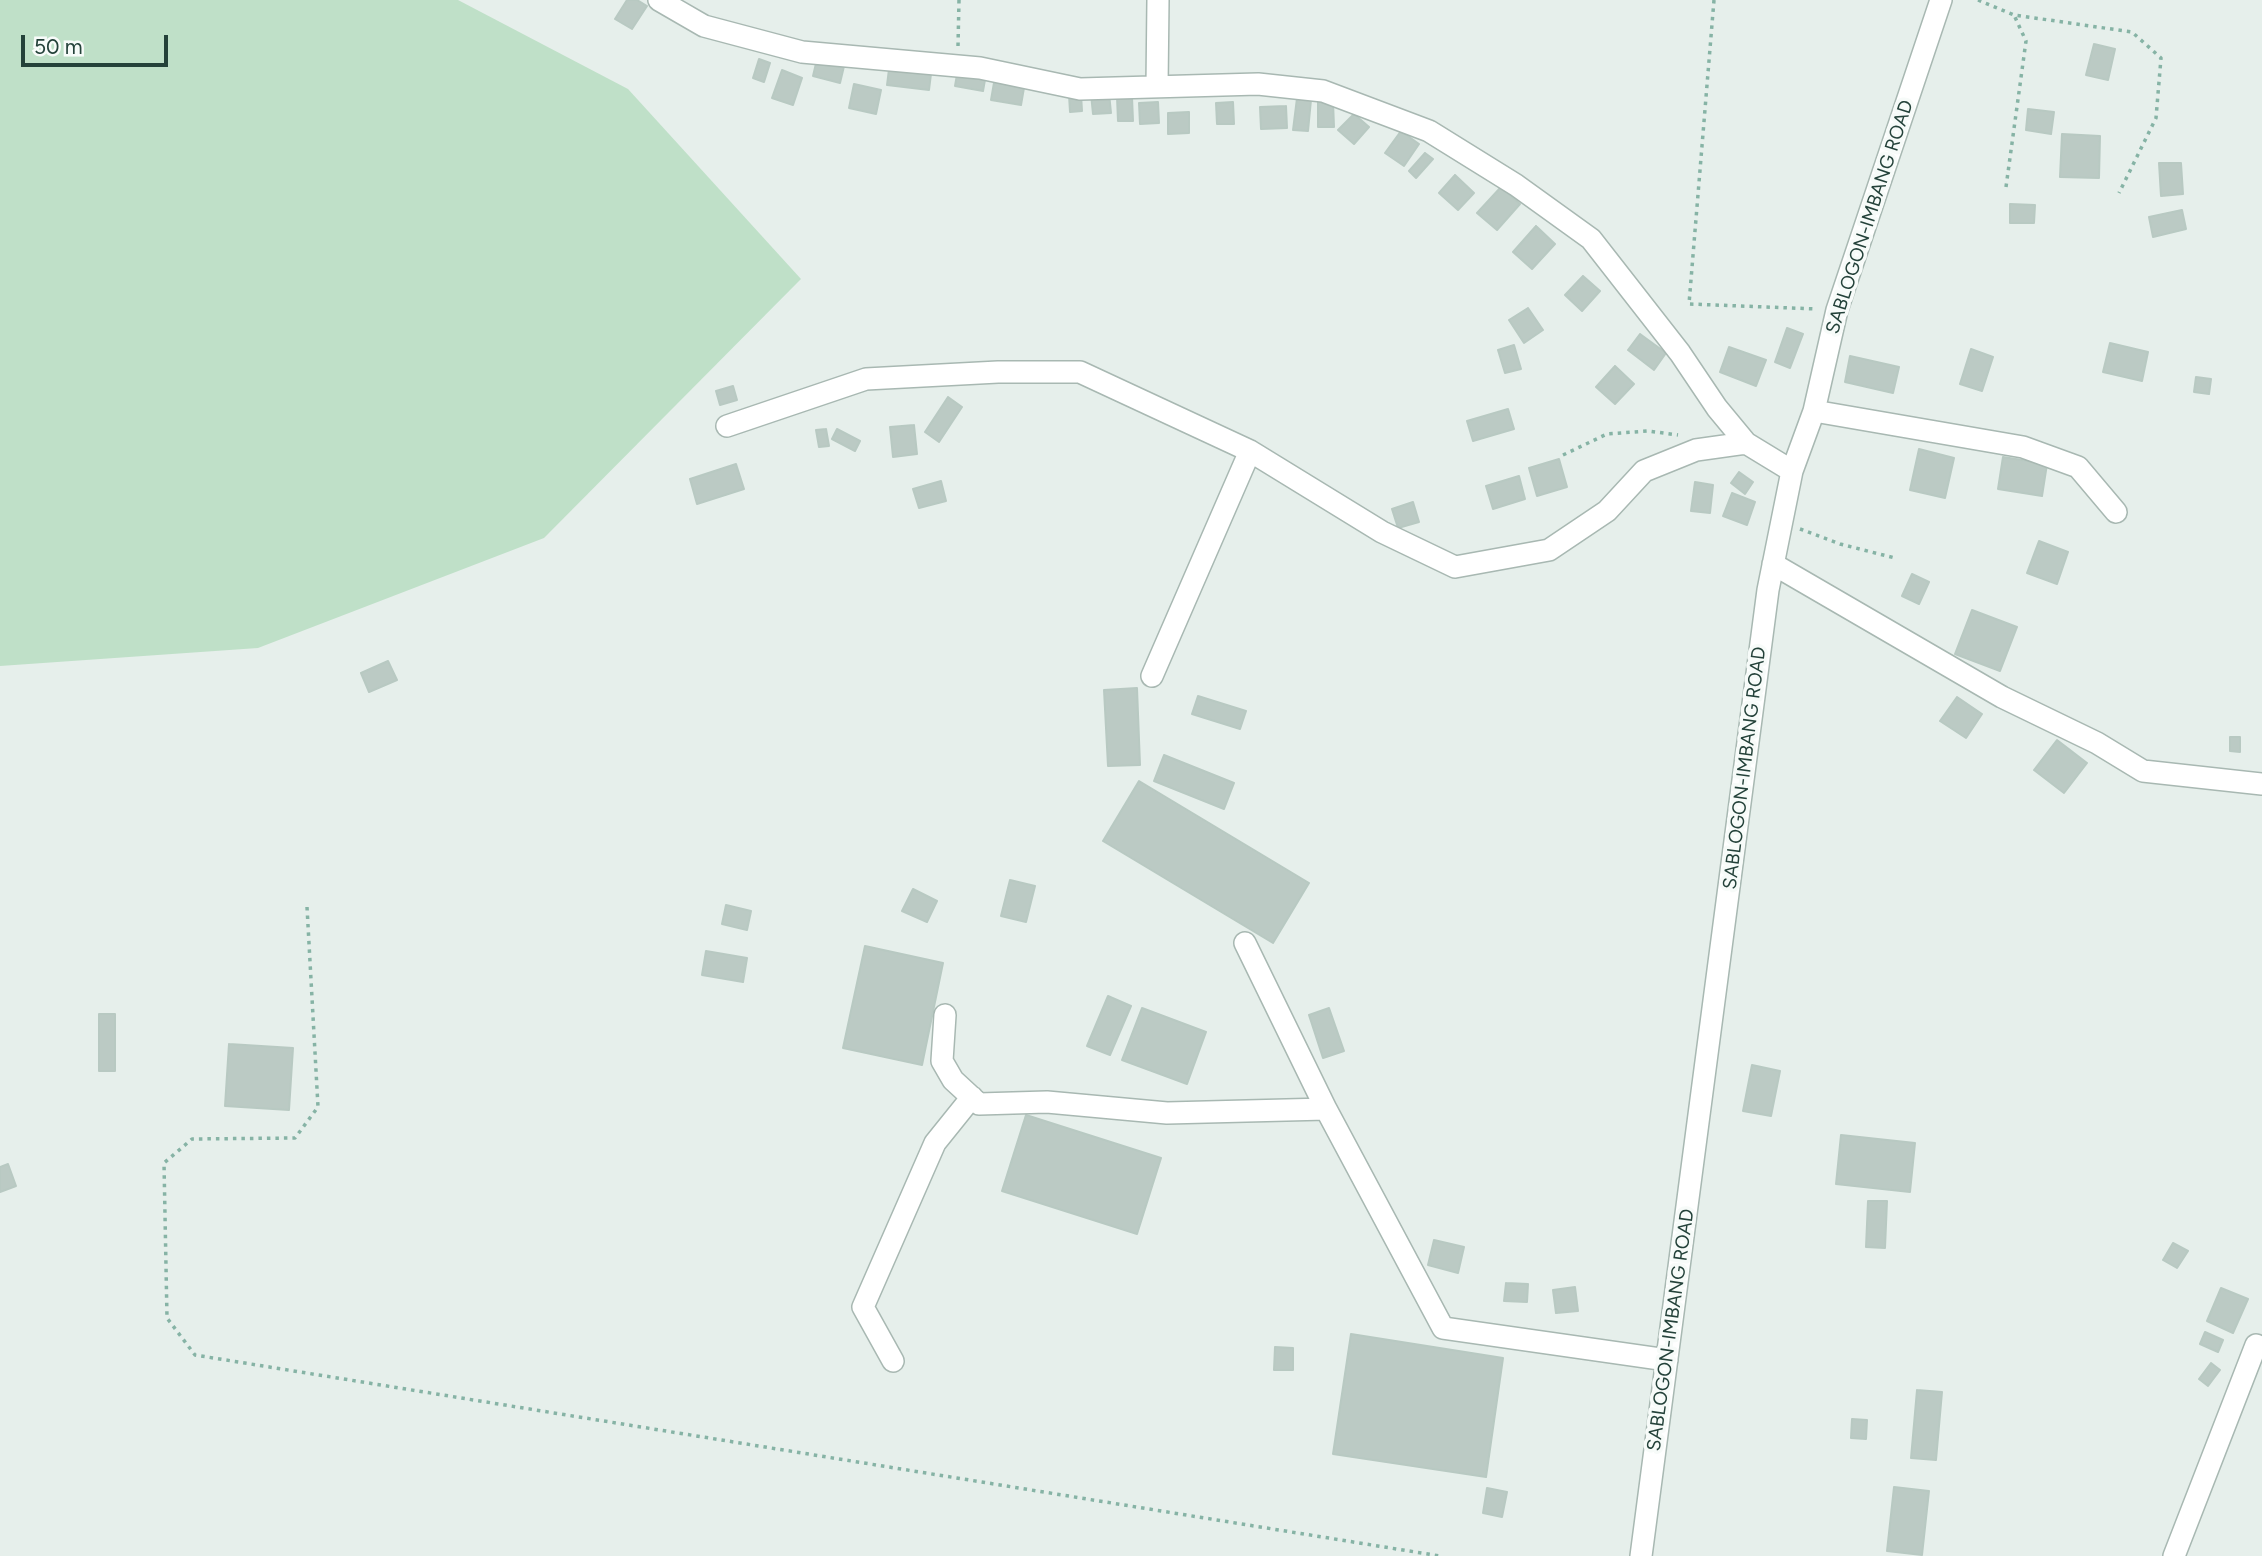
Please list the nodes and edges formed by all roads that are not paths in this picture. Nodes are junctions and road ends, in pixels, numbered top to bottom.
1 (659, 0) edge
2 (1158, 0) edge
3 (1941, 0) edge
4 (1157, 86) junction
5 (1814, 411) junction
6 (727, 426) dead end
7 (1746, 443) junction
8 (1250, 451) junction
9 (1792, 471) junction
10 (2116, 512) dead end
11 (1773, 564) junction
12 (1152, 676) dead end
13 (2262, 784) edge
14 (1245, 943) dead end
15 (945, 1016) dead end
16 (972, 1097) junction
17 (1326, 1109) junction
18 (2256, 1346) dead end
19 (1667, 1360) junction
20 (893, 1361) dead end
21 (1641, 1556) edge
22 (2175, 1556) edge

1 - 4 street
2 - 4 street
3 - 5 street, SABLOGON-IMBANG ROAD
4 - 7 street
5 - 9 street, SABLOGON-IMBANG ROAD
5 - 10 street
6 - 8 street
7 - 8 street
7 - 9 street
8 - 12 street
9 - 11 street, SABLOGON-IMBANG ROAD
11 - 13 street
11 - 19 street, SABLOGON-IMBANG ROAD
14 - 17 street
15 - 16 street
16 - 17 street
16 - 20 street
17 - 19 street
18 - 22 street
19 - 21 street, SABLOGON-IMBANG ROAD

